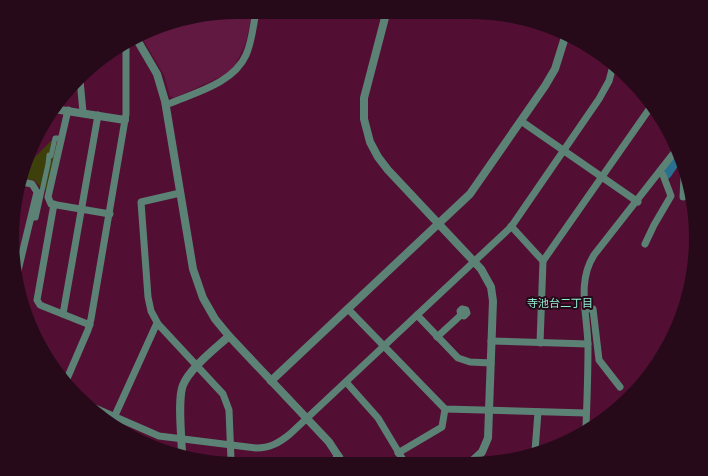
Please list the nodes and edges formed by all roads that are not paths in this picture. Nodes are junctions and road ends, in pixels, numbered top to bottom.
1 (254, 19) edge
2 (385, 19) edge
3 (564, 41) edge
4 (139, 43) edge
5 (126, 49) edge
6 (612, 71) edge
7 (80, 86) edge
8 (166, 105) junction
9 (61, 109) edge
10 (68, 110) junction
11 (648, 111) edge
12 (82, 112) junction
13 (98, 115) junction
14 (125, 120) junction
15 (521, 121) junction
16 (61, 138) junction
17 (564, 151) junction
18 (673, 157) edge
19 (660, 173) junction
20 (602, 178) junction
21 (26, 182) edge
22 (683, 188) edge
23 (180, 193) junction
24 (683, 197) dead end
25 (638, 202) junction
26 (54, 204) junction
27 (82, 209) junction
28 (110, 214) junction
29 (31, 218) junction
30 (439, 224) junction
31 (512, 226) junction
32 (645, 244) dead end
33 (543, 261) junction
34 (20, 262) edge
35 (474, 262) junction
36 (348, 309) junction
37 (586, 309) junction
38 (63, 314) junction
39 (417, 315) junction
40 (461, 315) dead end
41 (157, 323) junction
42 (90, 325) junction
43 (229, 336) junction
44 (437, 337) junction
45 (491, 341) junction
46 (540, 343) junction
47 (588, 344) junction
48 (383, 346) junction
49 (491, 363) junction
50 (198, 366) junction
51 (68, 376) edge
52 (271, 381) junction
53 (346, 382) junction
54 (620, 387) dead end
55 (445, 408) junction
56 (489, 410) junction
57 (538, 412) junction
58 (586, 413) junction
59 (307, 418) junction
60 (113, 419) edge
61 (116, 420) edge
62 (586, 424) edge
63 (182, 440) junction
64 (231, 445) junction
65 (535, 447) edge
66 (182, 450) edge
67 (398, 453) junction
68 (231, 457) edge
69 (339, 457) edge
70 (401, 457) edge
71 (479, 457) edge

1 - 8 street
2 - 30 street
3 - 15 street
4 - 8 street
5 - 14 street
6 - 17 street
7 - 12 street
8 - 23 street
9 - 10 street
10 - 12 street
10 - 16 street
11 - 20 street
12 - 13 street
13 - 14 street
13 - 27 street
14 - 28 street
15 - 17 street
15 - 30 street
16 - 26 street
16 - 29 street
17 - 20 street
17 - 31 street
18 - 19 street
19 - 25 street
19 - 32 street
20 - 25 street
20 - 33 street
21 - 29 street
22 - 24 street
23 - 41 street
23 - 43 street
25 - 37 street
26 - 27 street
26 - 38 street
27 - 28 street
27 - 38 street
28 - 42 street
29 - 34 street
30 - 35 street
30 - 36 street
31 - 33 street
31 - 35 street
33 - 46 street
35 - 39 street
35 - 45 street
36 - 48 street
36 - 52 street
37 - 47 street
37 - 54 street
38 - 42 street
39 - 44 street
39 - 48 street
40 - 44 street
41 - 50 street
41 - 60 street
42 - 51 street
43 - 50 street
43 - 52 street
44 - 49 street
45 - 46 street
45 - 49 street
46 - 47 street
47 - 58 street
48 - 53 street
48 - 55 street
49 - 56 street
50 - 63 street
50 - 64 street
52 - 59 street
53 - 59 street
53 - 67 street
55 - 56 street
55 - 67 street
56 - 57 street
56 - 71 street
57 - 58 street
57 - 65 street
58 - 62 street
59 - 64 street
59 - 69 street
61 - 63 street
63 - 64 street
63 - 66 street
64 - 68 street
67 - 70 street

